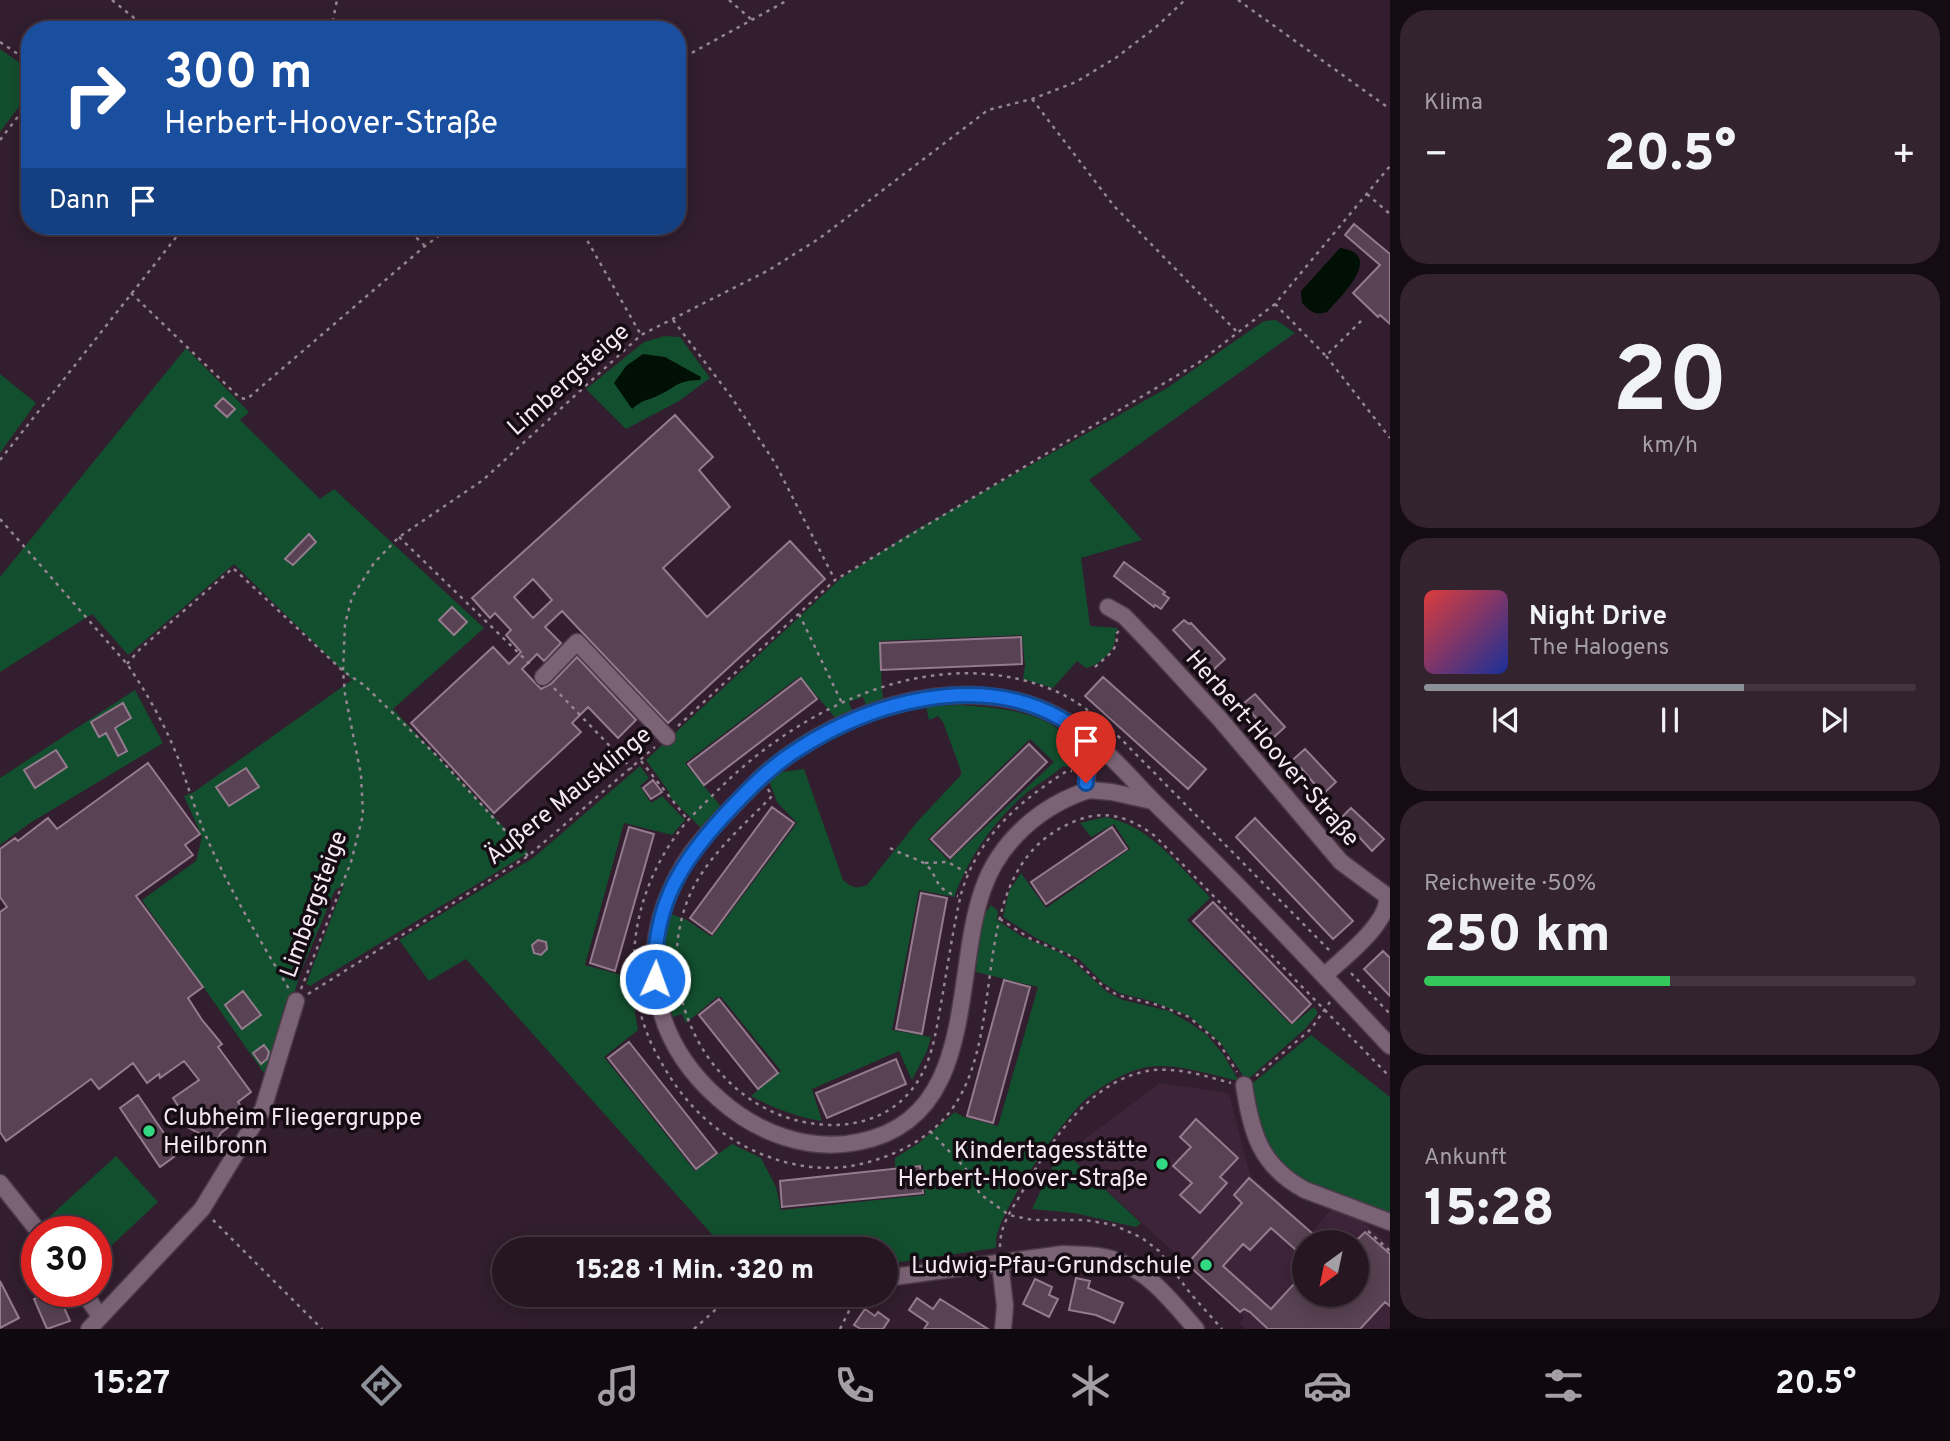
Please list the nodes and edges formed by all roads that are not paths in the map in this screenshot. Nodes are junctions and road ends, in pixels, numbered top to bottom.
1 (1108, 607) dead end
2 (543, 677) road end
3 (667, 737) road end
4 (1102, 751) junction
5 (1087, 782) junction
6 (1154, 802) junction
7 (1385, 924) edge
8 (1324, 976) junction
9 (296, 1001) road end
10 (1390, 1046) edge
11 (1244, 1085) road end
12 (0, 1183) edge
13 (26, 1216) edge
14 (1390, 1222) edge
15 (1000, 1263) junction
16 (898, 1277) edge
17 (94, 1307) edge
18 (100, 1316) junction
19 (89, 1329) edge
20 (1003, 1329) edge
21 (1196, 1329) edge

1 - 7 street, Herbert-Hoover-Straße
2 - 3 street
4 - 5 street
4 - 5 street
4 - 6 street
5 - 6 street
6 - 8 street
7 - 8 street, Herbert-Hoover-Straße
8 - 10 street
9 - 18 street
11 - 14 street
12 - 13 street
15 - 16 street
15 - 20 street
15 - 21 street
17 - 18 street
18 - 19 street

